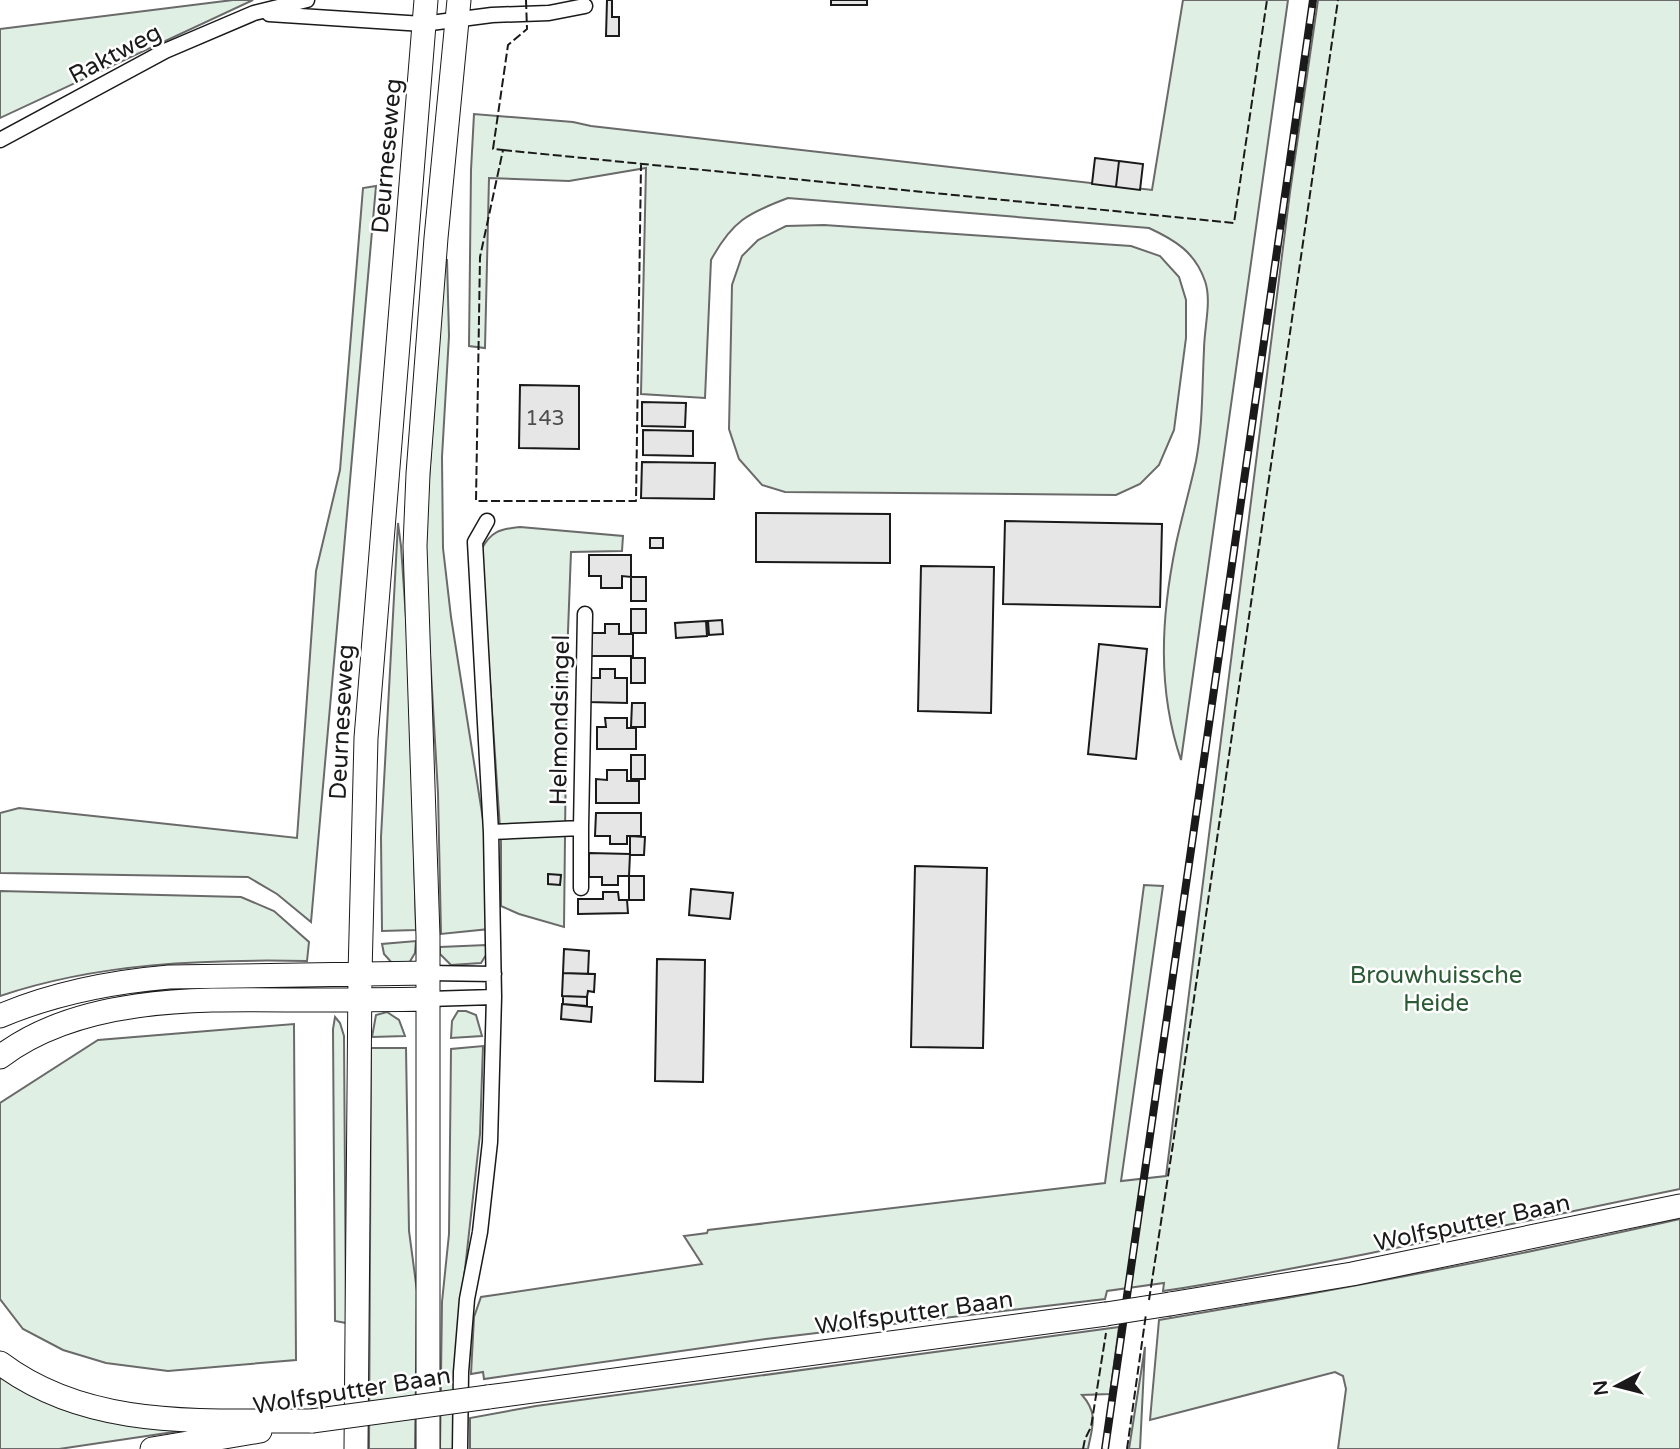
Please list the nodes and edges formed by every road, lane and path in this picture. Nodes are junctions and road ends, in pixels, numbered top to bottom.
1 (307, 0) edge
2 (414, 0) edge
3 (426, 0) edge
4 (566, 0) edge
5 (458, 11) edge
6 (254, 13) junction
7 (424, 24) junction
8 (0, 140) edge
9 (487, 521) dead end
10 (585, 614) dead end
11 (581, 828) junction
12 (491, 832) junction
13 (581, 888) dead end
14 (360, 974) junction
15 (428, 974) junction
16 (494, 974) junction
17 (494, 997) junction
18 (428, 999) junction
19 (360, 1000) junction
20 (0, 1016) edge
21 (0, 1057) edge
22 (1680, 1206) edge
23 (0, 1363) edge
24 (312, 1421) junction
25 (194, 1443) junction
26 (152, 1449) edge
27 (169, 1449) edge
28 (356, 1449) edge
29 (428, 1449) edge
30 (460, 1449) edge

1 - 6 street, Raktweg
2 - 3 street
3 - 7 main road, Deurneseweg
4 - 5 street
5 - 7 street, Raktweg
5 - 15 main road
6 - 7 street, Raktweg
6 - 8 street, Raktweg
7 - 14 main road, Deurneseweg
9 - 12 street
10 - 11 street, Helmondsingel
11 - 12 street, Helmondsingel
11 - 13 street, Helmondsingel
12 - 16 street
14 - 15 main road
14 - 19 main road, Deurneseweg
14 - 20 main road
15 - 16 street
15 - 18 main road
16 - 17 street
17 - 18 street
17 - 30 street
18 - 19 main road
18 - 29 main road
19 - 21 main road
19 - 28 main road, Deurneseweg
22 - 24 main road, Wolfsputter Baan, bridge
23 - 24 main road
24 - 25 main road, Wolfsputter Baan
25 - 26 main road, Wolfsputter Baan
25 - 27 main road

